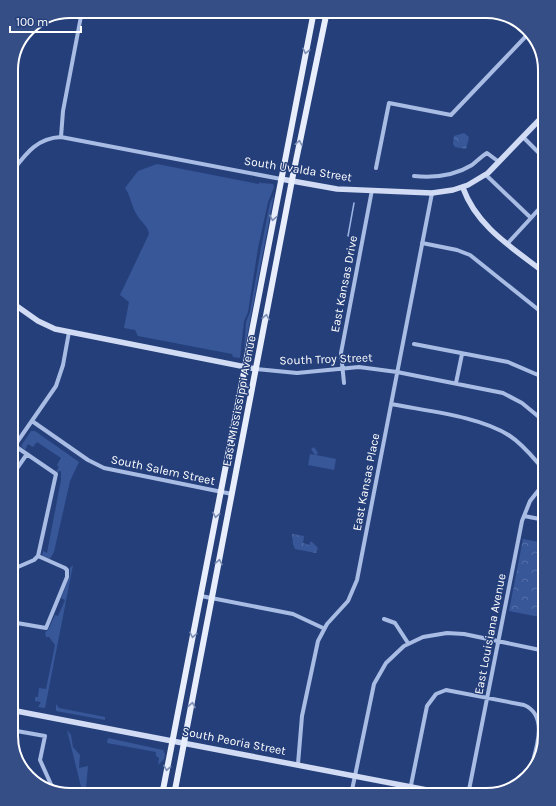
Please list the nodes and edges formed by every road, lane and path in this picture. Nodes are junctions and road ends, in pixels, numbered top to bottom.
1 (81, 18) edge
2 (313, 18) edge
3 (326, 18) edge
4 (526, 36) edge
5 (538, 121) edge
6 (61, 137) junction
7 (523, 137) junction
8 (538, 152) edge
9 (499, 162) junction
10 (18, 164) edge
11 (376, 168) dead end
12 (486, 175) junction
13 (414, 176) dead end
14 (281, 179) junction
15 (292, 182) junction
16 (463, 188) junction
17 (372, 190) junction
18 (432, 193) junction
19 (538, 210) dead end
20 (531, 218) junction
21 (422, 243) junction
22 (508, 243) junction
23 (538, 266) edge
24 (18, 307) edge
25 (538, 309) edge
26 (69, 332) junction
27 (414, 344) dead end
28 (462, 354) junction
29 (245, 366) junction
30 (342, 368) junction
31 (256, 369) junction
32 (397, 372) junction
33 (538, 375) edge
34 (344, 383) dead end
35 (456, 383) junction
36 (391, 404) junction
37 (538, 416) edge
38 (32, 421) junction
39 (18, 442) edge
40 (18, 448) edge
41 (27, 454) junction
42 (538, 464) edge
43 (18, 467) edge
44 (538, 491) edge
45 (220, 492) junction
46 (232, 494) junction
47 (524, 516) junction
48 (538, 519) edge
49 (38, 556) junction
50 (18, 567) edge
51 (200, 596) junction
52 (212, 598) junction
53 (384, 618) dead end
54 (18, 623) edge
55 (323, 628) junction
56 (499, 641) junction
57 (408, 643) junction
58 (538, 649) edge
59 (488, 698) junction
60 (18, 711) edge
61 (538, 724) edge
62 (18, 731) edge
63 (538, 733) edge
64 (173, 741) junction
65 (184, 743) junction
66 (533, 758) edge
67 (298, 764) junction
68 (354, 775) junction
69 (51, 784) edge
70 (411, 787) junction
71 (163, 788) edge
72 (175, 788) edge
73 (352, 788) edge
74 (416, 788) edge
75 (469, 788) edge

1 - 6 street
2 -> 14 main road, East Mississippi Avenue
15 -> 3 main road, East Mississippi Avenue
4 - 11 street
5 - 7 street
6 - 10 street
6 - 14 street, South Uvalda Street
7 - 8 street
7 - 9 street
9 - 12 street
9 - 13 street
12 - 16 street
12 - 20 street
14 - 15 street, South Uvalda Street
14 -> 29 main road, East Mississippi Avenue
15 - 17 street, South Uvalda Street
31 -> 15 main road, East Mississippi Avenue
16 - 18 street, South Uvalda Street
16 - 22 street
17 - 18 street, South Uvalda Street
17 - 30 street, East Kansas Drive
18 - 21 street, East Kansas Place
19 - 20 street
20 - 22 street
21 - 25 street
21 - 32 street, East Kansas Place
22 - 23 street
24 - 26 street, South Troy Street
26 - 29 street, South Troy Street
26 - 38 street
27 - 28 street
28 - 33 street
28 - 35 street
29 - 31 street, South Troy Street
29 - 45 main road, East Mississippi Avenue
30 - 31 street, South Troy Street
30 - 32 street, South Troy Street
30 - 34 street, East Kansas Drive
31 - 46 main road, East Mississippi Avenue
32 - 35 street, South Troy Street
32 - 36 street, East Kansas Place
35 - 37 street, South Troy Street
36 - 42 street
36 - 55 street, East Kansas Place
38 - 39 street
38 - 45 street, South Salem Street
40 - 41 street
41 - 43 street
41 - 49 street
44 - 47 street, East Louisiana Avenue
45 - 46 street, South Salem Street
45 -> 51 main road, East Mississippi Avenue
52 -> 46 main road, East Mississippi Avenue
47 - 48 street
47 - 56 street, East Louisiana Avenue
49 - 50 street
49 - 54 street
51 - 52 street
51 -> 64 main road, East Mississippi Avenue
52 - 55 street
65 -> 52 main road, East Mississippi Avenue
53 - 57 street
55 - 67 street, East Kansas Place
56 - 57 street
56 - 58 street
56 - 59 street, East Louisiana Avenue
57 - 68 street
59 - 61 street
59 - 70 street
59 - 75 street, East Louisiana Avenue
60 - 64 street, South Peoria Street
62 - 69 street
63 - 66 street
64 - 65 street, South Peoria Street
64 -> 71 main road, East Mississippi Avenue
65 - 67 street, South Peoria Street
65 - 72 main road, East Mississippi Avenue
67 - 68 street, South Peoria Street
68 - 70 street, South Peoria Street
68 - 73 street
70 - 74 street, South Peoria Street

